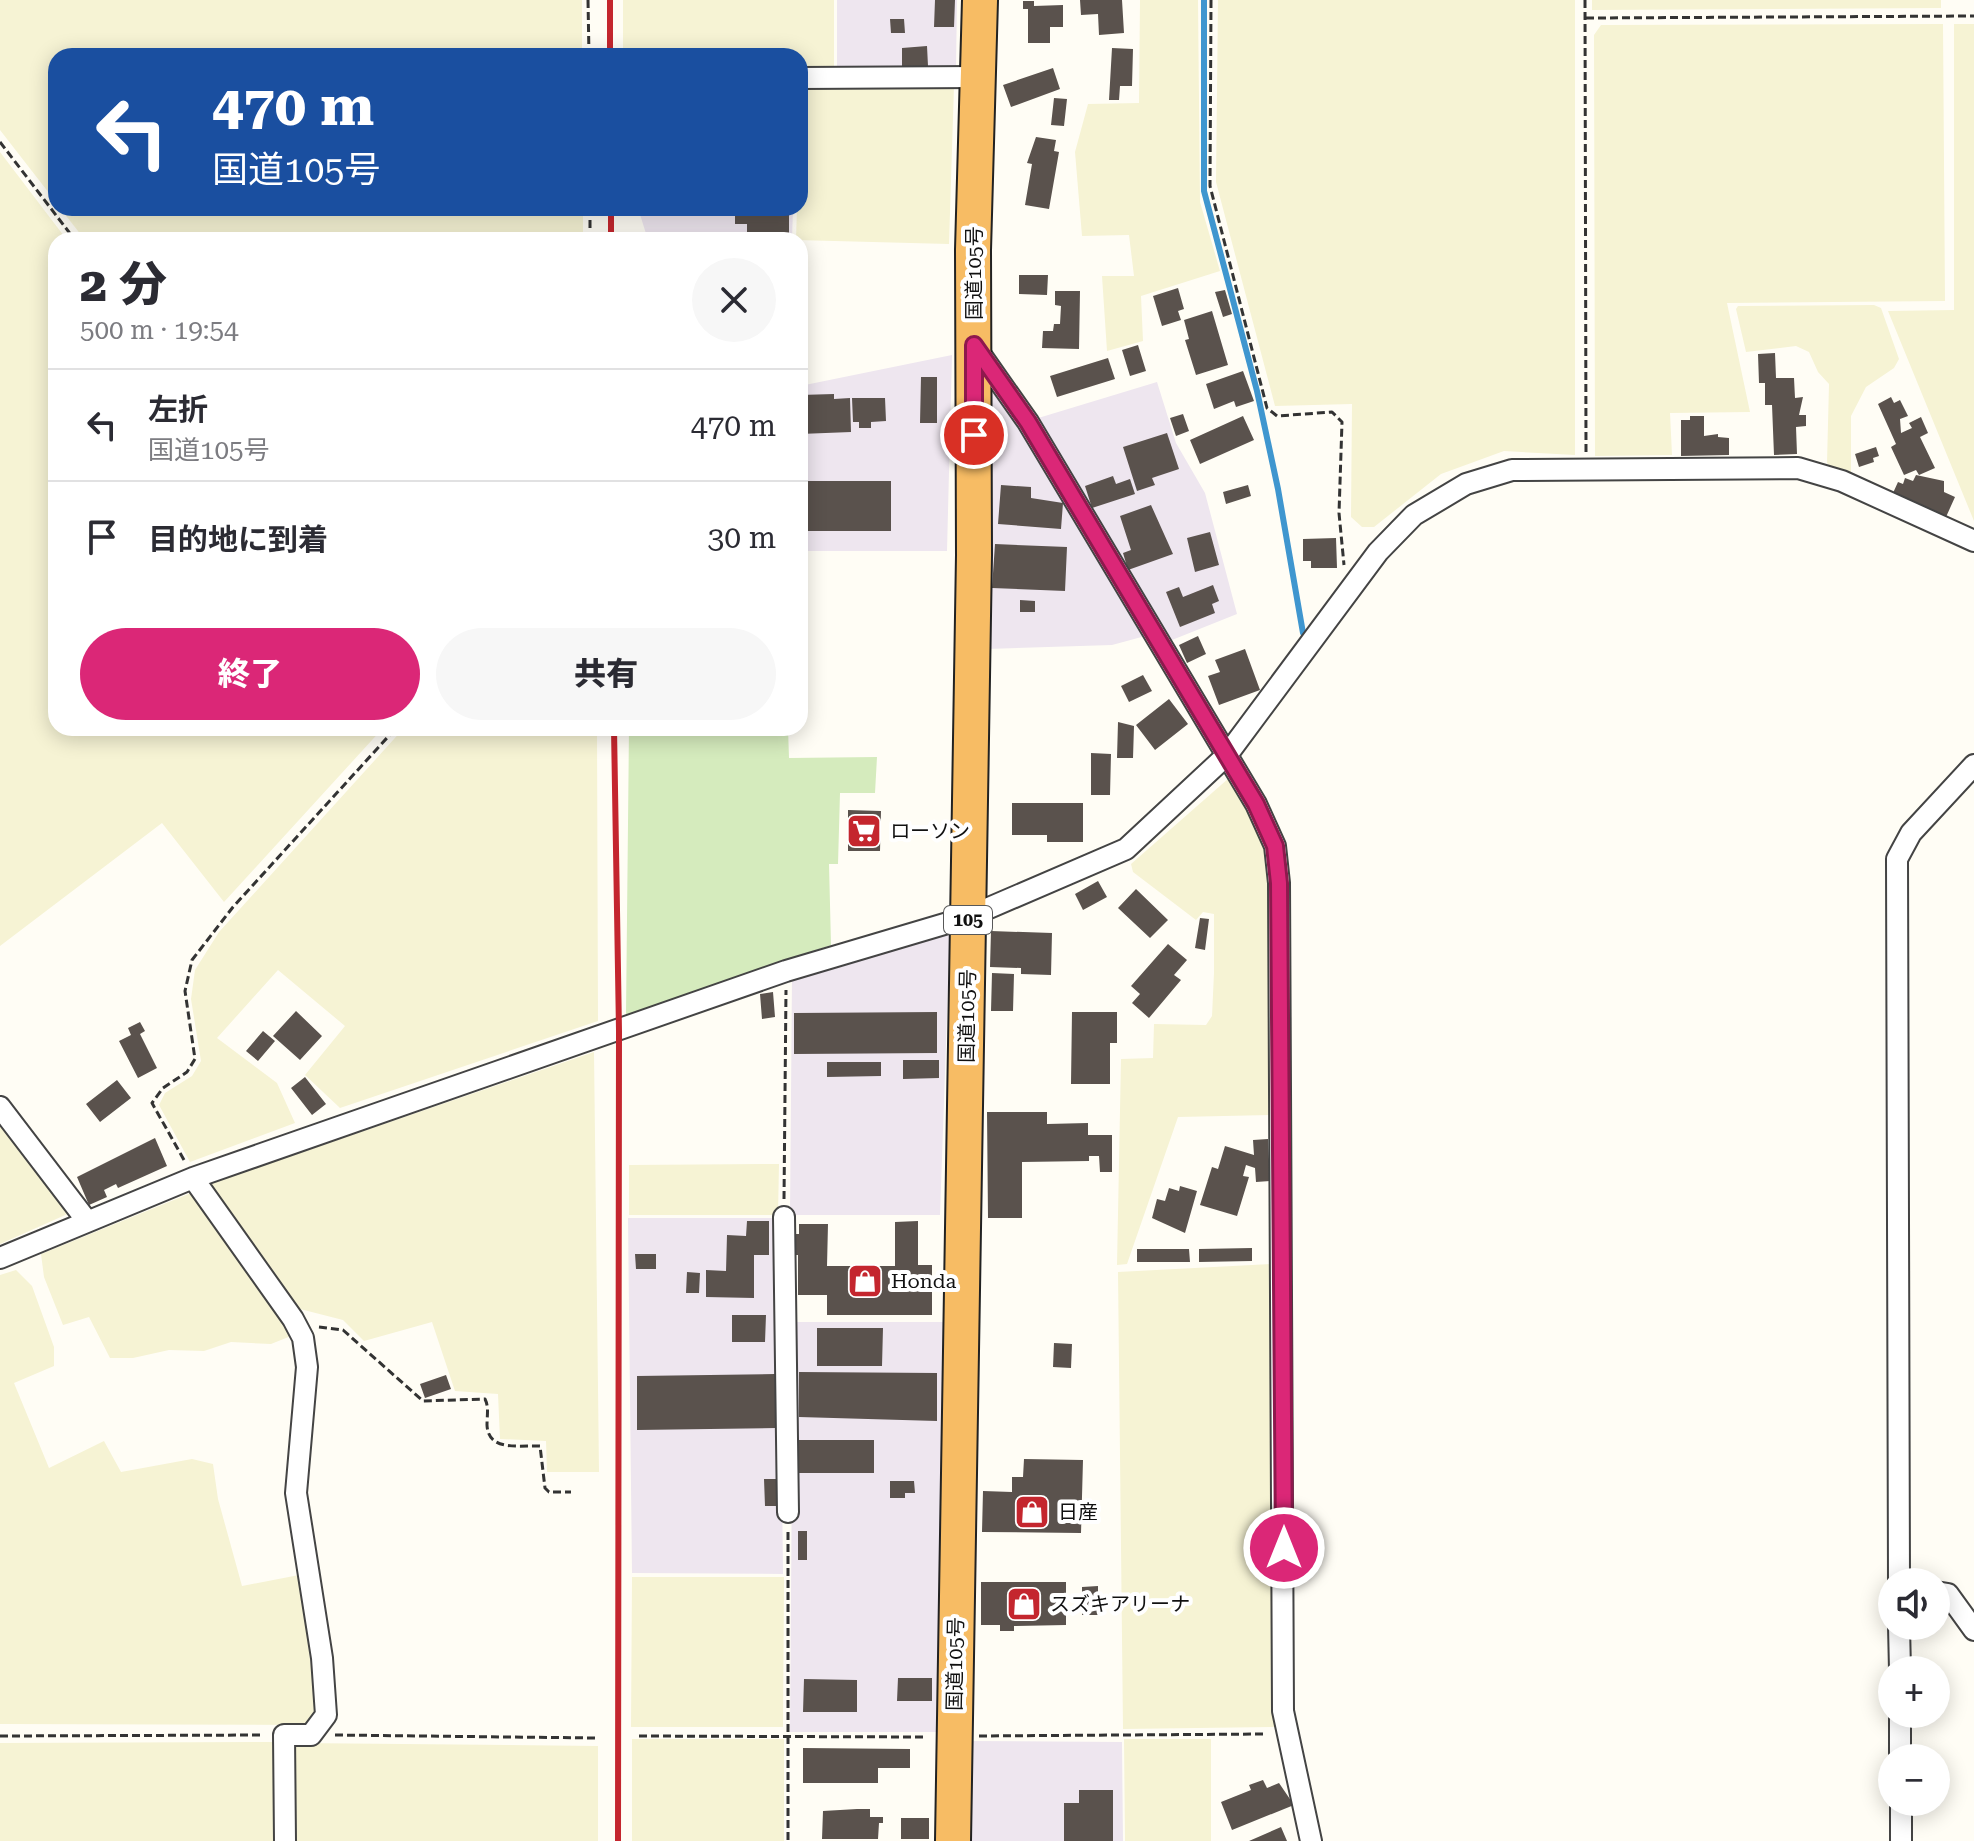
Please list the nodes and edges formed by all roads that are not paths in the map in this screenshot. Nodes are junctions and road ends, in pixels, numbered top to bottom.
1 (980, 0) edge
2 (978, 77) junction
3 (808, 78) edge
4 (974, 345) junction
5 (1974, 541) edge
6 (1227, 755) junction
7 (1974, 765) edge
8 (968, 917) junction
9 (0, 1107) edge
10 (193, 1178) junction
11 (784, 1217) road end
12 (87, 1221) junction
13 (0, 1258) edge
14 (788, 1512) road end
15 (1899, 1568) edge
16 (1950, 1597) edge
17 (1974, 1630) edge
18 (1901, 1816) edge
19 (285, 1841) edge
20 (953, 1841) edge
21 (1311, 1841) edge
22 (1901, 1841) edge

1 - 2 highway, 国道105号 / 105
2 - 3 street
2 - 4 highway, 国道105号 / 105
4 - 6 street
4 - 8 highway, 国道105号 / 105
5 - 6 street
6 - 8 street
6 - 21 street
7 - 15 street
8 - 10 street
8 - 20 highway, 国道105号 / 105
9 - 12 street
10 - 12 street
10 - 19 street
11 - 14 street
12 - 13 street
16 - 17 street
18 - 22 street

